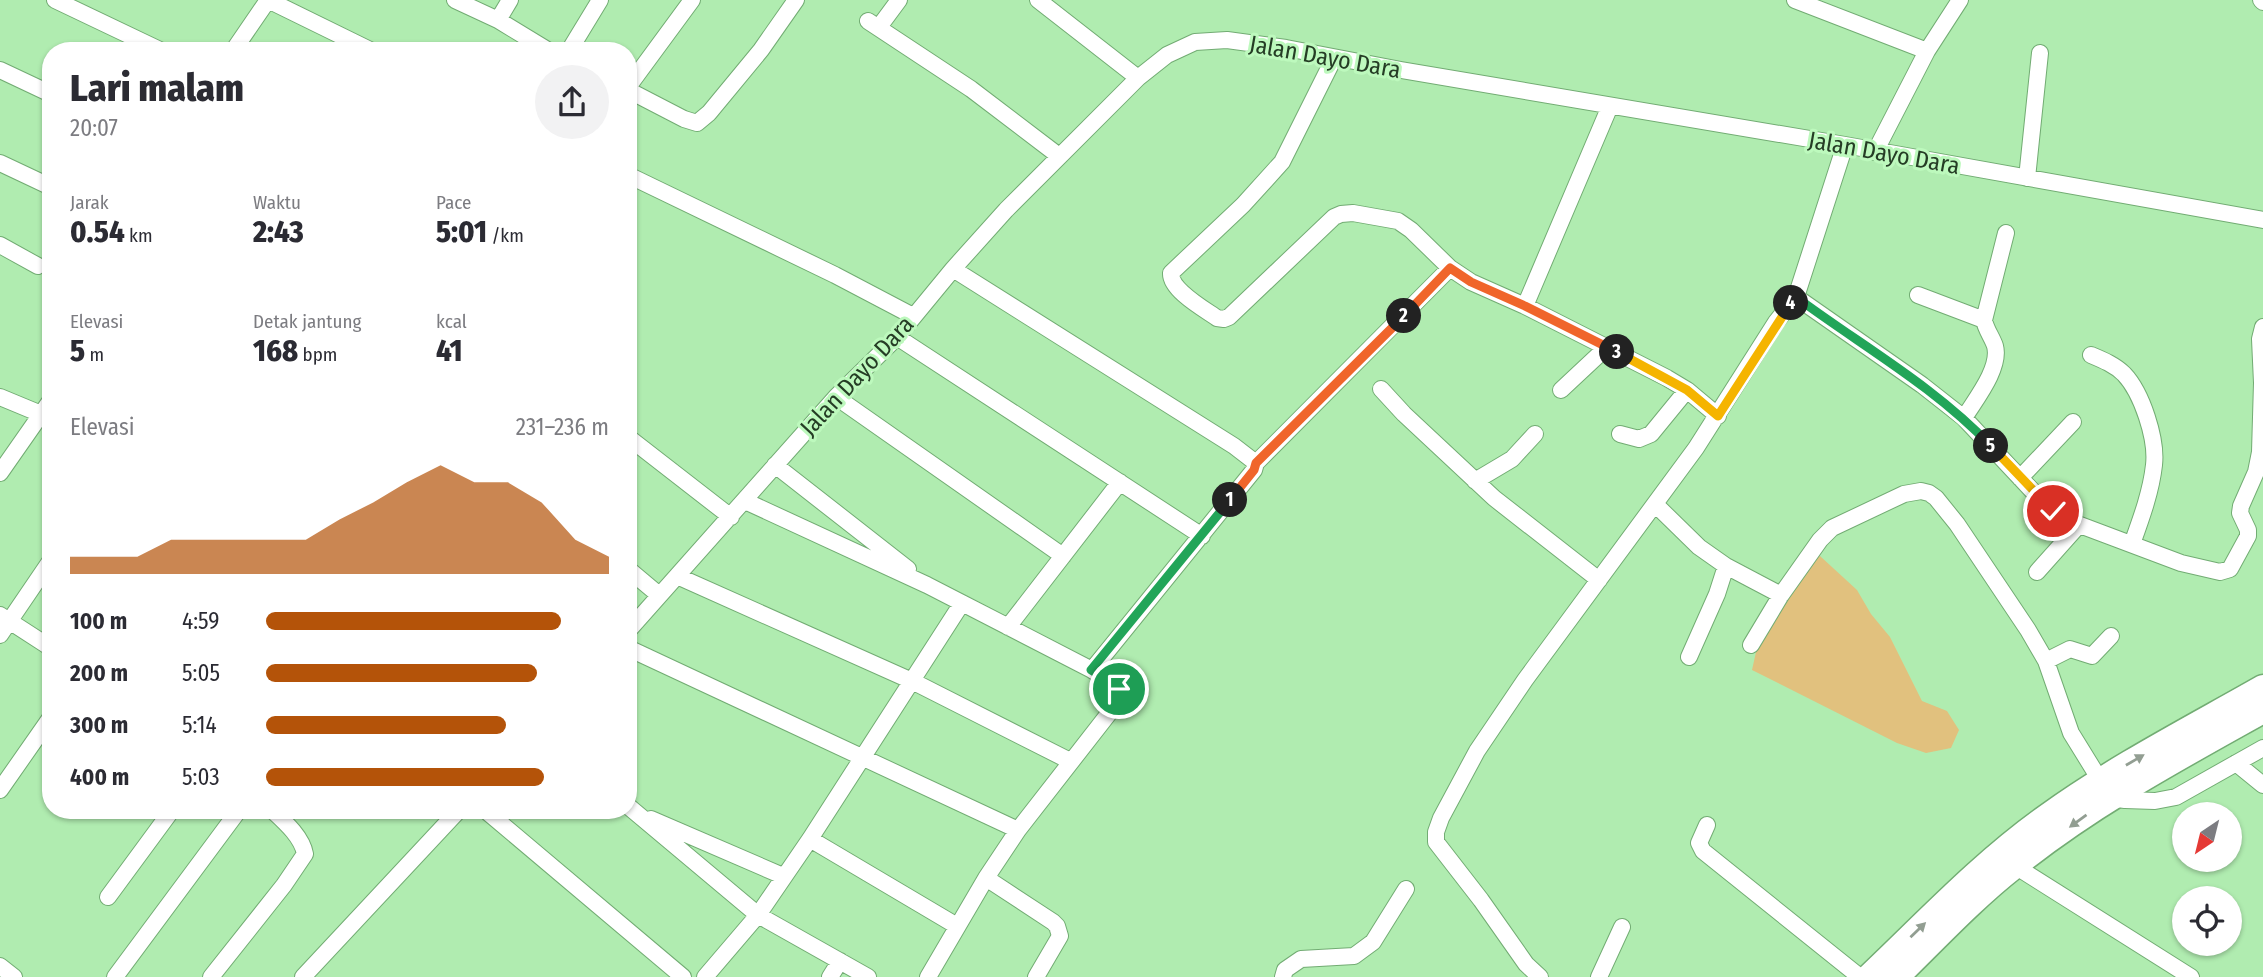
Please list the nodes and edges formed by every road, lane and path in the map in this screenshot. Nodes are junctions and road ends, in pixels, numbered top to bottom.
1 (55, 0) edge
2 (268, 0) edge
3 (455, 0) edge
4 (510, 0) edge
5 (600, 0) edge
6 (692, 0) edge
7 (796, 0) edge
8 (899, 0) edge
9 (1038, 0) edge
10 (1795, 0) edge
11 (1960, 0) edge
12 (498, 20) junction
13 (143, 42) edge
14 (239, 42) edge
15 (354, 42) edge
16 (532, 42) edge
17 (574, 42) edge
18 (1927, 51) junction
19 (2040, 53) dead end
20 (1334, 58) junction
21 (0, 70) edge
22 (637, 76) edge
23 (1138, 78) junction
24 (42, 90) edge
25 (637, 94) edge
26 (1610, 106) junction
27 (1845, 145) junction
28 (1875, 152) junction
29 (1059, 156) junction
30 (0, 163) edge
31 (2027, 178) junction
32 (637, 179) edge
33 (42, 183) edge
34 (2263, 220) edge
35 (2007, 233) dead end
36 (0, 245) edge
37 (38, 265) dead end
38 (1450, 268) junction
39 (953, 269) junction
40 (1918, 295) dead end
41 (1796, 297) junction
42 (1525, 306) junction
43 (913, 316) junction
44 (1984, 320) junction
45 (2263, 327) edge
46 (897, 337) junction
47 (1607, 347) junction
48 (2091, 355) dead end
49 (1381, 388) dead end
50 (1561, 390) dead end
51 (1687, 390) junction
52 (0, 397) edge
53 (836, 397) junction
54 (42, 410) edge
55 (1718, 416) junction
56 (42, 418) edge
57 (1964, 418) junction
58 (2073, 422) dead end
59 (1535, 434) dead end
60 (1620, 434) dead end
61 (637, 444) edge
62 (1256, 463) junction
63 (775, 465) junction
64 (0, 473) edge
65 (2020, 478) junction
66 (1475, 481) junction
67 (1120, 482) junction
68 (745, 501) junction
69 (1655, 504) junction
70 (731, 517) junction
71 (2078, 526) junction
72 (1202, 536) junction
73 (2132, 544) junction
74 (1063, 555) junction
75 (1726, 566) junction
76 (2037, 572) dead end
77 (42, 573) edge
78 (677, 576) junction
79 (637, 577) edge
80 (1599, 580) junction
81 (927, 585) junction
82 (1781, 595) junction
83 (659, 596) junction
84 (962, 603) junction
85 (637, 621) edge
86 (3, 624) edge
87 (1008, 628) junction
88 (2111, 636) dead end
89 (42, 644) edge
90 (1751, 645) dead end
91 (637, 652) edge
92 (1689, 657) dead end
93 (2046, 661) junction
94 (1091, 670) junction
95 (912, 681) junction
96 (2263, 687) edge
97 (2263, 711) edge
98 (42, 730) edge
99 (2263, 748) edge
100 (862, 757) junction
101 (1070, 761) junction
102 (2236, 763) junction
103 (2263, 785) edge
104 (2105, 789) junction
105 (0, 790) edge
106 (637, 811) edge
107 (637, 813) edge
108 (165, 819) edge
109 (232, 819) edge
110 (282, 819) edge
111 (451, 819) edge
112 (496, 819) edge
113 (1707, 825) dead end
114 (1018, 830) junction
115 (810, 839) junction
116 (2015, 866) junction
117 (783, 876) junction
118 (986, 878) junction
119 (1406, 889) dead end
120 (108, 897) dead end
121 (758, 915) junction
122 (957, 926) junction
123 (1622, 927) dead end
124 (840, 961) junction
125 (0, 966) edge
126 (14, 977) edge
127 (115, 977) edge
128 (211, 977) edge
129 (303, 977) edge
130 (682, 977) edge
131 (705, 977) edge
132 (830, 977) edge
133 (868, 977) edge
134 (928, 977) edge
135 (1036, 977) edge
136 (1283, 977) edge
137 (1540, 977) edge
138 (1599, 977) edge
139 (1860, 977) edge
140 (1868, 977) edge
141 (1897, 977) edge
142 (2191, 977) edge

1 - 13 street
2 - 14 street
2 - 15 street
3 - 12 street
4 - 12 street
5 - 17 street
6 - 22 street
7 - 25 street
8 - 29 street
9 - 23 street
10 - 18 street
11 - 18 street
12 - 16 street
18 - 28 street
19 - 31 street
20 - 23 street, Jalan Dayo Dara
20 - 26 street, Jalan Dayo Dara
20 - 38 street
21 - 24 street
23 - 29 street, Jalan Dayo Dara
26 - 27 street, Jalan Dayo Dara
26 - 42 street
27 - 28 street, Jalan Dayo Dara
27 - 41 street
28 - 31 street, Jalan Dayo Dara
29 - 39 street, Jalan Dayo Dara
30 - 33 street
31 - 34 street, Jalan Dayo Dara
32 - 43 street
35 - 44 street
36 - 37 street
38 - 42 street
38 - 62 street
39 - 43 street, Jalan Dayo Dara
39 - 62 street
40 - 44 street
41 - 55 street
41 - 57 street
42 - 47 street
43 - 46 street, Jalan Dayo Dara
44 - 57 street
45 - 73 street
46 - 53 street, Jalan Dayo Dara
46 - 67 street
47 - 50 street
47 - 51 street
48 - 73 street
49 - 66 street
51 - 55 street
51 - 60 street
52 - 54 street
53 - 63 street, Jalan Dayo Dara
53 - 74 street
55 - 69 street
56 - 64 street
57 - 65 street
58 - 65 street
59 - 66 street
61 - 70 street
62 - 72 street
63 - 68 street, Jalan Dayo Dara
63 - 81 street
65 - 71 street
66 - 80 street
67 - 72 street
67 - 74 street
68 - 70 street, Jalan Dayo Dara
68 - 81 street
69 - 75 street
69 - 80 street
70 - 78 street, Jalan Dayo Dara
71 - 73 street
71 - 76 street
72 - 94 street
74 - 87 street
75 - 82 street
75 - 92 street
77 - 86 street
78 - 83 street, Jalan Dayo Dara
78 - 95 street
79 - 83 street
80 - 137 street
81 - 84 street
82 - 90 street
82 - 93 street
83 - 85 street, Jalan Dayo Dara
84 - 87 street
84 - 95 street
86 - 89 street
87 - 94 street
88 - 93 street
91 - 100 street
93 - 104 street
94 - 101 street
95 - 100 street
95 - 101 street
104 -> 96 main road
97 - 104 main road
98 - 105 street
99 - 102 street
100 - 114 street
100 - 115 street
101 - 114 street
102 - 103 street
102 - 104 street
104 -> 116 main road
140 -> 104 main road
106 - 117 street
107 - 121 street
108 - 120 street
109 - 127 street
110 - 128 street
111 - 129 street
112 - 130 street
113 - 139 street
114 - 118 street
115 - 117 street
115 - 122 street
116 - 141 main road
116 - 142 street
117 - 121 street
118 - 122 street
118 - 135 street
119 - 136 street
121 - 124 street
121 - 131 street
122 - 134 street
123 - 138 street
124 - 132 street
124 - 133 street
125 - 126 street

